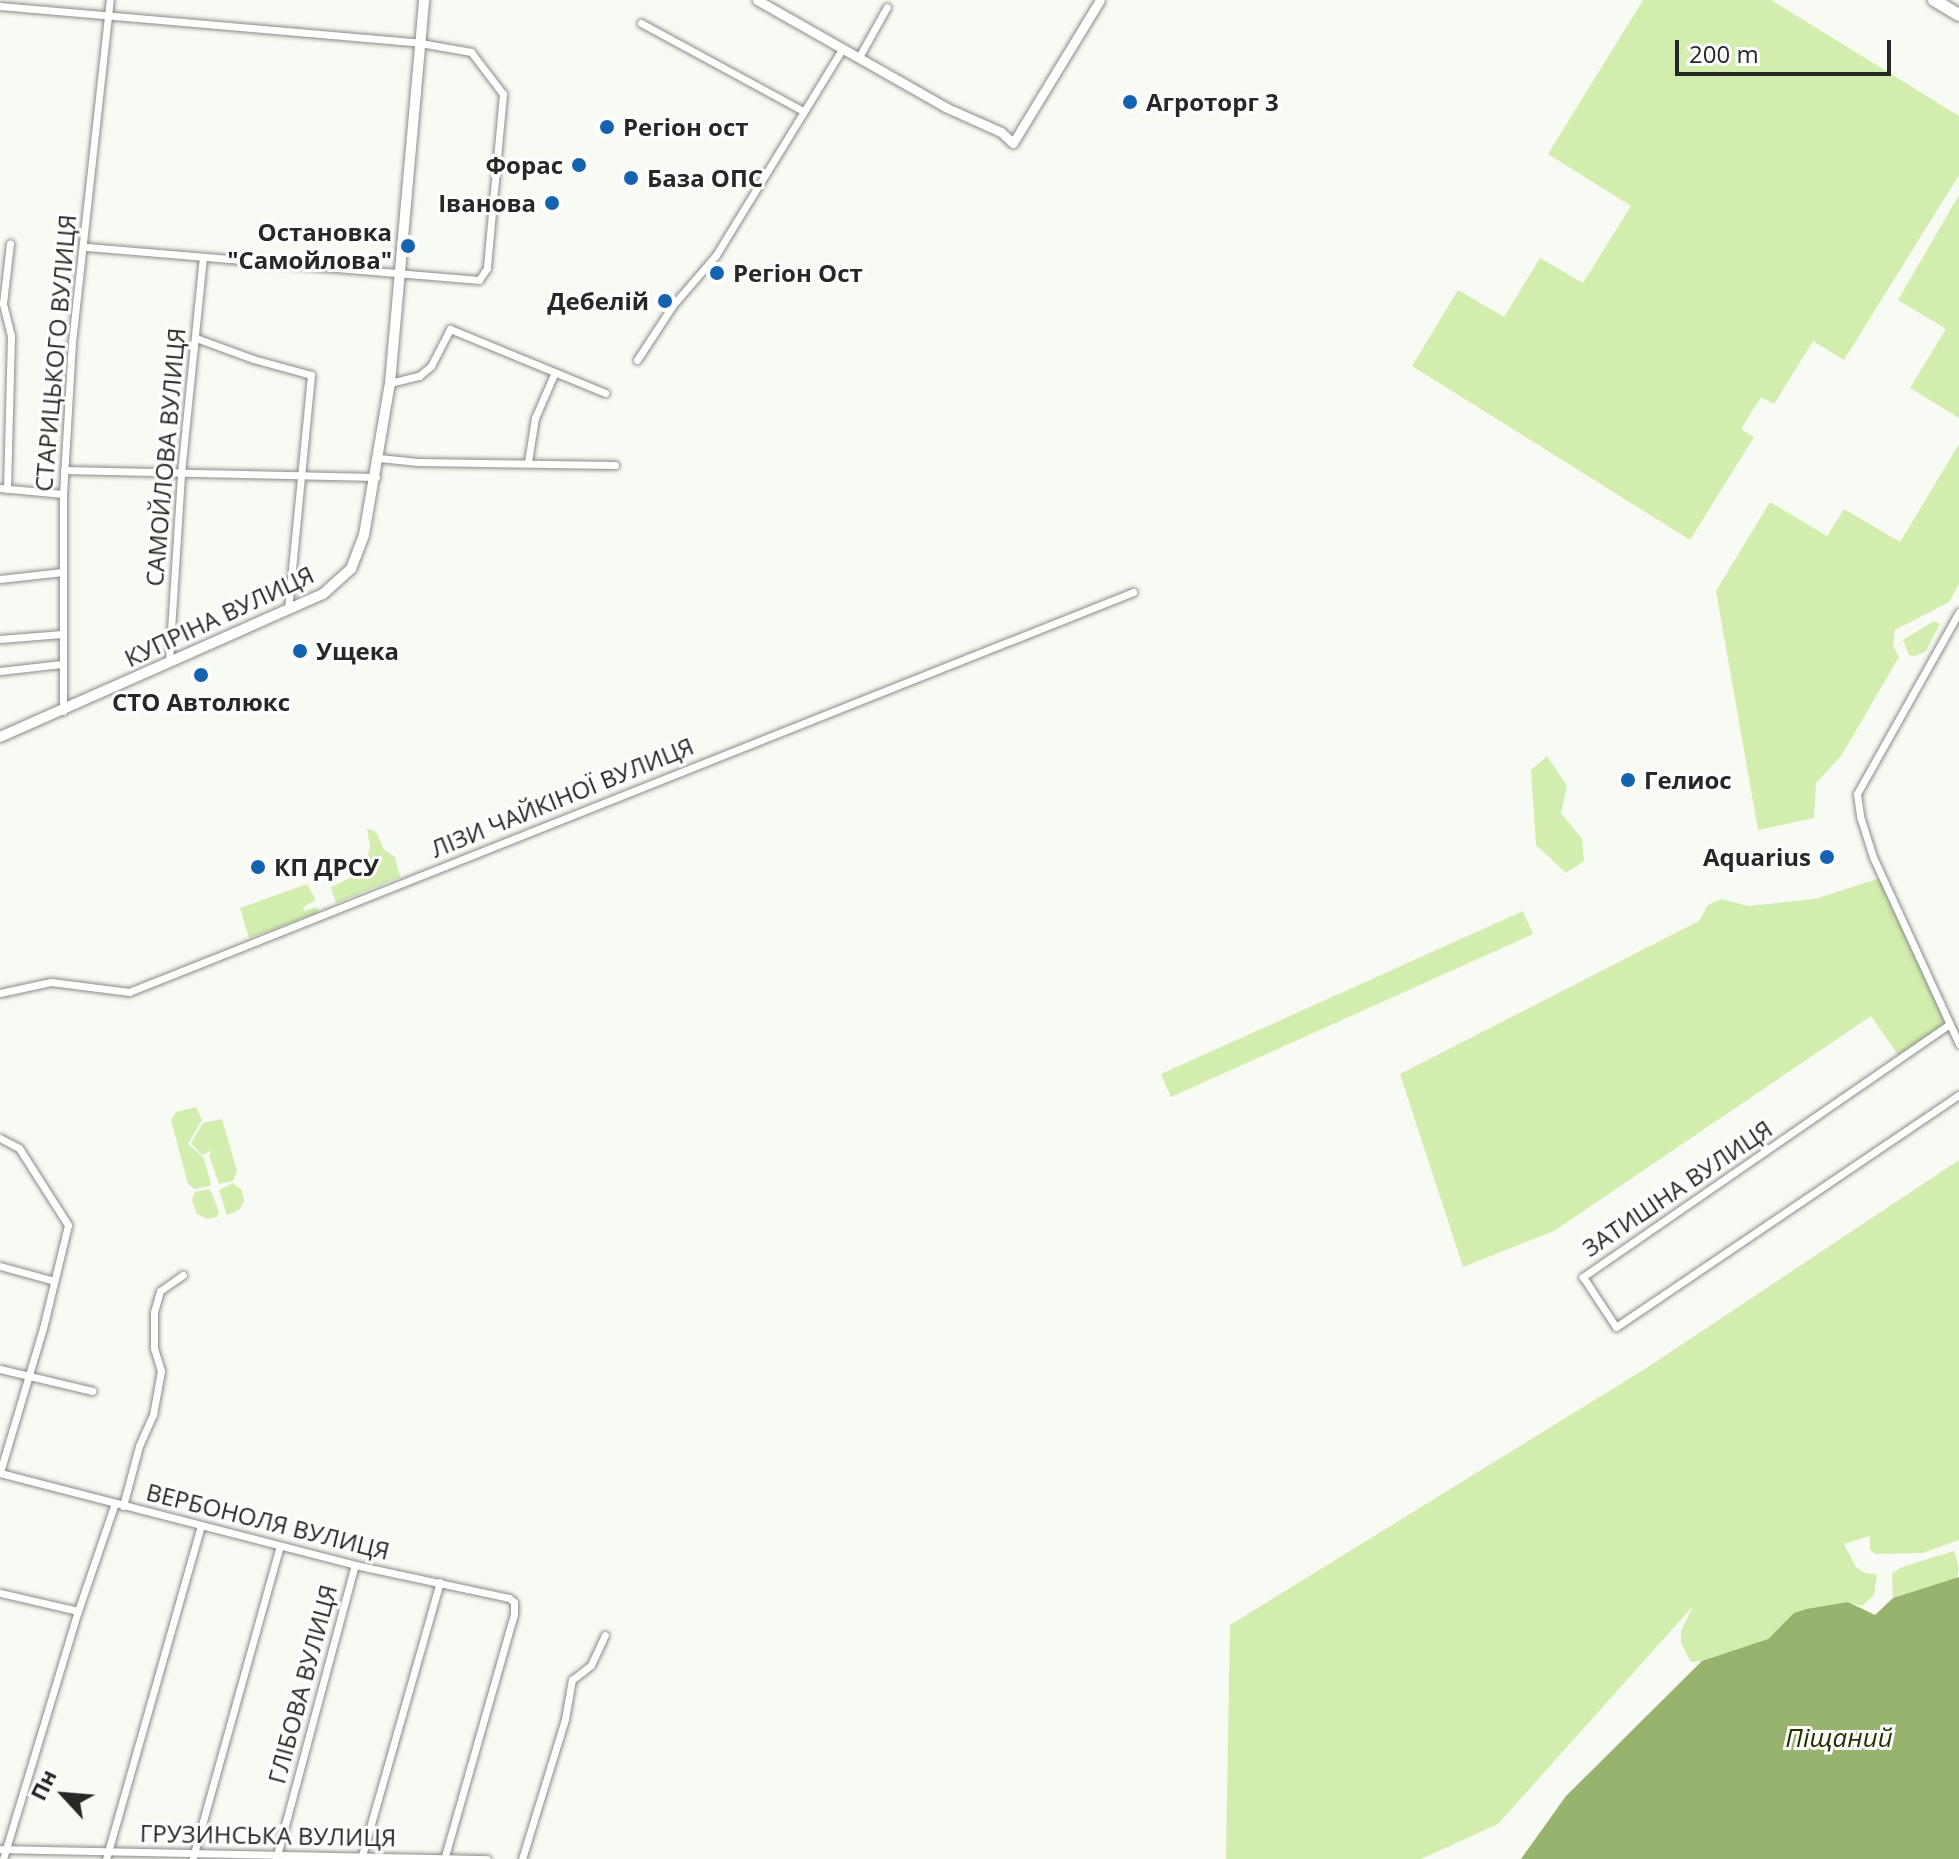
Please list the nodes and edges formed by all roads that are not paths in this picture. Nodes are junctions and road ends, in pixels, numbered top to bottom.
1 (110, 0) edge
2 (424, 0) edge
3 (757, 0) edge
4 (1100, 0) edge
5 (1934, 0) edge
6 (18, 4) edge
7 (0, 6) edge
8 (887, 7) dead end
9 (108, 15) junction
10 (1959, 15) edge
11 (641, 23) dead end
12 (420, 43) junction
13 (843, 48) junction
14 (859, 57) junction
15 (803, 111) junction
16 (10, 243) dead end
17 (84, 247) junction
18 (203, 257) junction
19 (400, 274) junction
20 (196, 338) junction
21 (637, 360) dead end
22 (555, 372) junction
23 (390, 383) junction
24 (605, 393) dead end
25 (379, 458) junction
26 (528, 462) junction
27 (615, 465) dead end
28 (64, 470) junction
29 (181, 473) junction
30 (301, 475) junction
31 (376, 477) junction
32 (3, 488) edge
33 (63, 494) junction
34 (63, 572) junction
35 (0, 579) edge
36 (1133, 592) dead end
37 (288, 610) junction
38 (1959, 612) edge
39 (62, 634) junction
40 (0, 639) edge
41 (169, 661) junction
42 (62, 664) junction
43 (0, 671) edge
44 (63, 711) junction
45 (0, 737) edge
46 (0, 993) edge
47 (1948, 1025) junction
48 (1959, 1044) edge
49 (1959, 1095) edge
50 (0, 1138) edge
51 (0, 1266) edge
52 (183, 1275) dead end
53 (54, 1281) junction
54 (0, 1369) edge
55 (28, 1376) junction
56 (92, 1391) dead end
57 (0, 1472) edge
58 (119, 1504) junction
59 (201, 1525) junction
60 (280, 1546) junction
61 (355, 1565) junction
62 (440, 1582) junction
63 (0, 1593) edge
64 (78, 1611) junction
65 (605, 1635) dead end
66 (3, 1850) edge
67 (106, 1856) edge
68 (193, 1857) edge
69 (276, 1858) edge
70 (361, 1858) edge
71 (444, 1858) edge
72 (3, 1859) edge
73 (487, 1859) edge
74 (522, 1859) edge

1 - 9 street, СТАРИЦЬКОГО ВУЛИЦЯ
2 - 12 main road, КУПРІНА ВУЛИЦЯ
3 - 13 street
4 - 14 street
5 - 10 main road
6 - 7 street
6 - 9 street
8 - 14 street
9 - 12 street
9 - 17 street, СТАРИЦЬКОГО ВУЛИЦЯ
11 - 15 street
12 - 19 main road, КУПРІНА ВУЛИЦЯ
12 - 19 street
13 - 14 street
13 - 15 street
15 - 21 street
16 - 32 street
17 - 18 street
17 - 28 street, СТАРИЦЬКОГО ВУЛИЦЯ
18 - 19 street
18 - 20 street, САМОЙЛОВА ВУЛИЦЯ
19 - 23 main road, КУПРІНА ВУЛИЦЯ
20 - 29 street, САМОЙЛОВА ВУЛИЦЯ
20 - 30 street
22 - 23 street
22 - 24 street
22 - 26 street
23 - 25 main road, КУПРІНА ВУЛИЦЯ
25 - 26 street
25 - 31 main road, КУПРІНА ВУЛИЦЯ
26 - 27 street
28 - 29 street
28 - 33 street, СТАРИЦЬКОГО ВУЛИЦЯ
29 - 30 street
29 - 41 street, САМОЙЛОВА ВУЛИЦЯ
30 - 31 street
30 - 37 street
31 - 37 main road, КУПРІНА ВУЛИЦЯ
32 - 33 street
33 - 34 street, СТАРИЦЬКОГО ВУЛИЦЯ
34 - 35 street
34 - 39 street, СТАРИЦЬКОГО ВУЛИЦЯ
36 - 46 street, ЛІЗИ ЧАЙКІНОЇ ВУЛИЦЯ
37 - 41 main road, КУПРІНА ВУЛИЦЯ
38 - 47 street
39 - 40 street
39 - 42 street, СТАРИЦЬКОГО ВУЛИЦЯ
41 - 44 main road, КУПРІНА ВУЛИЦЯ
42 - 43 street
42 - 44 street, СТАРИЦЬКОГО ВУЛИЦЯ
44 - 45 main road, КУПРІНА ВУЛИЦЯ
47 - 48 street
47 - 49 street, ЗАТИШНА ВУЛИЦЯ
50 - 53 street
51 - 53 street
52 - 58 street
53 - 55 street
54 - 55 street
55 - 56 street
55 - 57 street
57 - 58 street, ВЕРБОНОЛЯ ВУЛИЦЯ
58 - 59 street, ВЕРБОНОЛЯ ВУЛИЦЯ
58 - 64 street
59 - 60 street, ВЕРБОНОЛЯ ВУЛИЦЯ
59 - 67 street
60 - 61 street, ВЕРБОНОЛЯ ВУЛИЦЯ
60 - 68 street
61 - 62 street, ВЕРБОНОЛЯ ВУЛИЦЯ
61 - 69 street, ГЛІБОВА ВУЛИЦЯ
62 - 70 street
62 - 71 street, ВЕРБОНОЛЯ ВУЛИЦЯ
63 - 64 street
64 - 66 street
65 - 74 street
66 - 67 street, ГРУЗИНСЬКА ВУЛИЦЯ
66 - 72 street
67 - 68 street, ГРУЗИНСЬКА ВУЛИЦЯ
68 - 69 street, ГРУЗИНСЬКА ВУЛИЦЯ
69 - 70 street, ГРУЗИНСЬКА ВУЛИЦЯ
70 - 71 street, ГРУЗИНСЬКА ВУЛИЦЯ
71 - 73 street, ГРУЗИНСЬКА ВУЛИЦЯ

